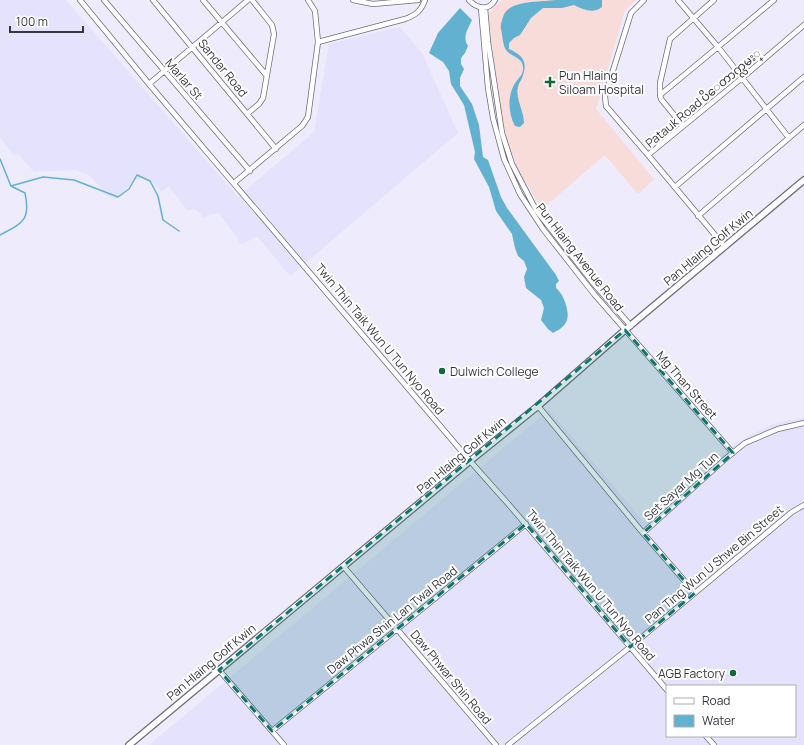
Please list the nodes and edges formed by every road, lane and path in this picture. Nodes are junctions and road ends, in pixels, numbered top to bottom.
1 (104, 0) edge
2 (153, 0) edge
3 (203, 0) edge
4 (248, 0) edge
5 (252, 0) edge
6 (308, 0) edge
7 (353, 0) edge
8 (418, 0) edge
9 (425, 0) edge
10 (470, 0) edge
11 (495, 0) edge
12 (644, 0) edge
13 (678, 0) edge
14 (714, 0) edge
15 (774, 0) edge
16 (82, 1) edge
17 (483, 8) junction
18 (694, 18) junction
19 (222, 22) junction
20 (804, 25) edge
21 (318, 42) junction
22 (193, 47) junction
23 (718, 48) junction
24 (164, 71) junction
25 (267, 76) junction
26 (804, 77) edge
27 (742, 78) junction
28 (149, 84) junction
29 (660, 95) junction
30 (767, 108) junction
31 (247, 114) junction
32 (804, 125) edge
33 (683, 126) junction
34 (789, 138) junction
35 (276, 149) junction
36 (648, 155) junction
37 (250, 171) junction
38 (804, 180) edge
39 (234, 183) junction
40 (676, 187) junction
41 (698, 216) junction
42 (725, 248) junction
43 (631, 326) junction
44 (625, 330) junction
45 (538, 406) junction
46 (804, 423) edge
47 (733, 453) junction
48 (470, 461) junction
49 (804, 505) edge
50 (526, 524) junction
51 (643, 533) junction
52 (344, 566) junction
53 (695, 593) junction
54 (398, 629) junction
55 (630, 647) junction
56 (219, 670) junction
57 (666, 689) edge
58 (272, 731) junction
59 (707, 737) edge
60 (129, 745) edge
61 (284, 745) edge
62 (496, 745) edge
63 (508, 745) edge
64 (714, 745) edge

1 - 24 street, Marlar St
2 - 22 street, Sandar Road
3 - 19 street
4 - 19 street
5 - 25 street
6 - 21 street
7 - 8 street
9 - 21 street
10 - 17 street
11 - 17 street
12 - 36 street
13 - 18 street
14 - 18 street
15 - 23 street
16 - 28 street, Twin Thin Taik Wun U Tun Nyo Road
17 - 43 street, Pun Hlaing Avenue Road
17 - 44 street, Pun Hlaing Avenue Road
18 - 23 street
18 - 29 street
19 - 22 street
19 - 25 street
20 - 27 street, Patauk Road ပိေတာက္လမး္
21 - 35 street
22 - 24 street
22 - 31 street, Sandar Road
23 - 27 street
23 - 29 street
24 - 28 street
24 - 37 street, Marlar St
25 - 31 street
26 - 30 street
27 - 30 street
27 - 33 street, Patauk Road ပိေတာက္လမး္
28 - 39 street, Twin Thin Taik Wun U Tun Nyo Road
29 - 33 street
30 - 34 street
30 - 40 street
31 - 35 street, Sandar Road
32 - 34 street
33 - 36 street, Patauk Road ပိေတာက္လမး္
34 - 41 street
35 - 37 street
36 - 40 street, Patauk Road ပိေတာက္လမး္
37 - 39 street
38 - 42 street, Pan Hlaing Golf Kwin
39 - 48 street, Twin Thin Taik Wun U Tun Nyo Road
40 - 41 street, Patauk Road ပိေတာက္လမး္
41 - 42 street, Patauk Road ပိေတာက္လမး္
42 - 43 street, Pan Hlaing Golf Kwin
43 - 44 street, Pan Hlaing Golf Kwin
44 - 45 street, Pan Hlaing Golf Kwin
44 - 47 street, Mg Than Street
45 - 48 street, Pan Hlaing Golf Kwin
45 - 51 street
46 - 47 street, Set Sayar Mg Tun
47 - 51 street, Set Sayar Mg Tun
48 - 50 street, Twin Thin Taik Wun U Tun Nyo Road
48 - 52 street, Pan Hlaing Golf Kwin
49 - 53 street, Pan Ting Wun U Shwe Bin Street
50 - 54 street, Daw Phwa Shin Lan Twal Road
50 - 55 street, Twin Thin Taik Wun U Tun Nyo Road
51 - 53 street, Set Sayar Mg Tun
52 - 54 street, Daw Phwar Shin Road
52 - 56 street, Pan Hlaing Golf Kwin
53 - 55 street, Pan Ting Wun U Shwe Bin Street
54 - 58 street, Daw Phwa Shin Lan Twal Road
54 - 62 street, Daw Phwar Shin Road
55 - 57 street, Twin Thin Taik Wun U Tun Nyo Road
55 - 63 street, Pan Ting Wun U Shwe Bin Street
56 - 58 street
56 - 60 street, Pan Hlaing Golf Kwin
58 - 61 street
59 - 64 street

